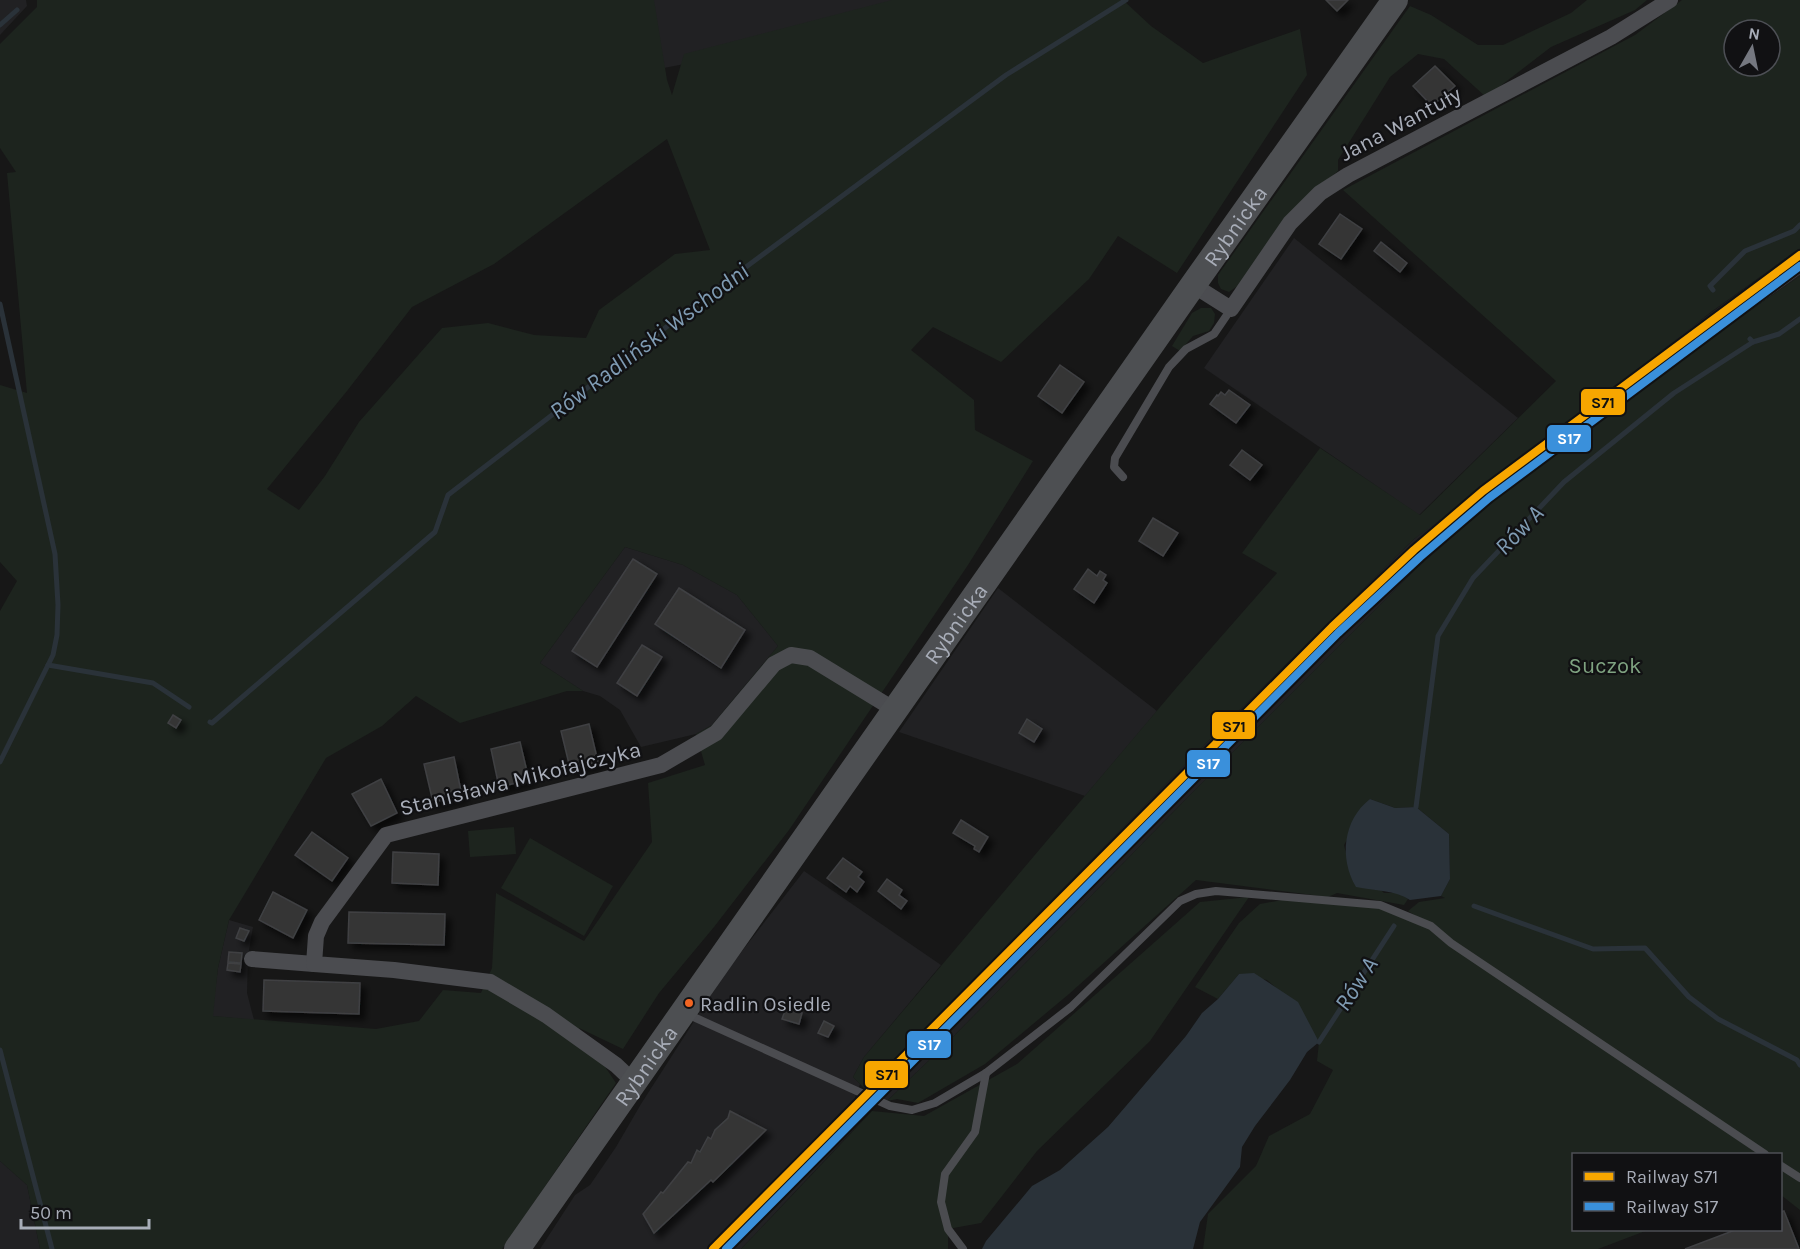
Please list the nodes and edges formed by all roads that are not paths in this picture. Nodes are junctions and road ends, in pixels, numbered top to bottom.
1 (1395, 0) edge
2 (1670, 0) edge
3 (1193, 285) junction
4 (1231, 309) junction
5 (1123, 477) dead end
6 (895, 710) junction
7 (252, 959) dead end
8 (314, 964) junction
9 (683, 1012) junction
10 (986, 1073) junction
11 (634, 1082) junction
12 (1762, 1153) edge
13 (1782, 1166) edge
14 (1800, 1178) edge
15 (517, 1249) edge
16 (963, 1249) edge

1 - 3 main road, Rybnicka
2 - 4 street, Jana Wantuły
3 - 4 street
3 - 6 main road, Rybnicka
4 - 5 lane
6 - 8 street, Stanisława Mikołajczyka
6 - 9 main road, Rybnicka
7 - 8 street
8 - 11 street
9 - 10 lane
9 - 11 main road, Rybnicka
10 - 12 lane
10 - 16 lane
11 - 15 main road, Rybnicka
13 - 14 lane

